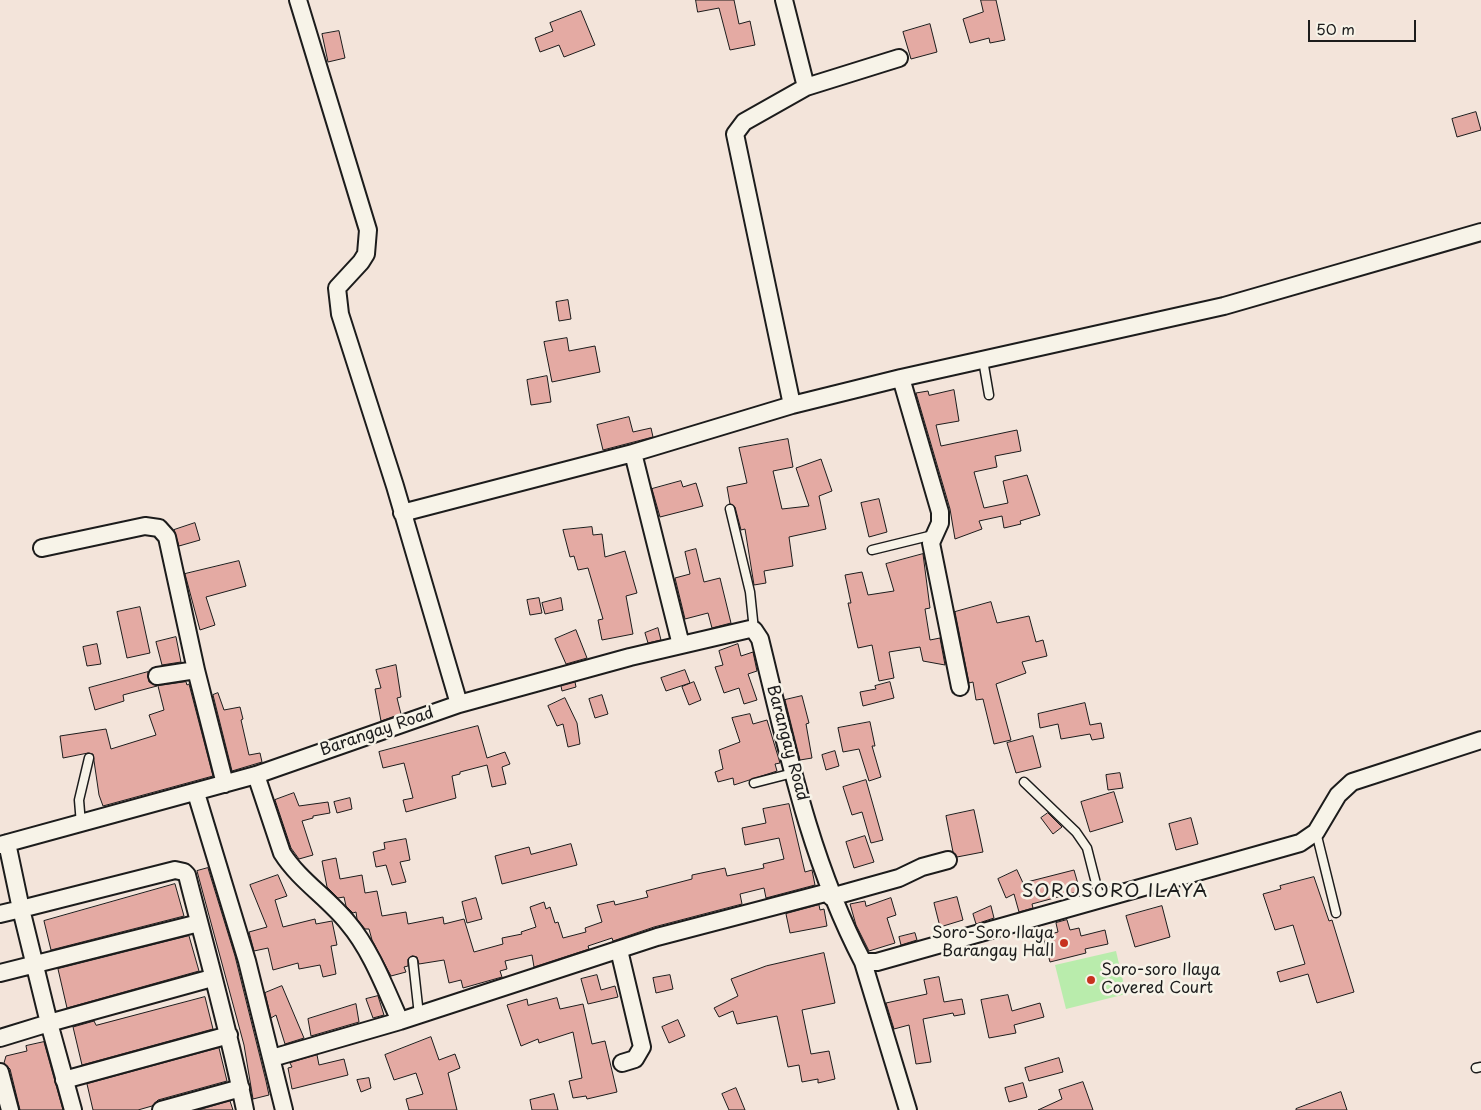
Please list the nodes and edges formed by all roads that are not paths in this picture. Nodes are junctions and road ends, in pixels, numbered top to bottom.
1 (298, 0) edge
2 (784, 0) edge
3 (899, 58) dead end
4 (806, 87) junction
5 (1481, 232) edge
6 (982, 360) junction
7 (900, 378) junction
8 (989, 395) dead end
9 (792, 405) junction
10 (633, 453) junction
11 (730, 509) dead end
12 (402, 513) junction
13 (933, 535) junction
14 (42, 548) dead end
15 (872, 550) dead end
16 (754, 630) junction
17 (681, 645) junction
18 (196, 670) junction
19 (158, 676) dead end
20 (960, 687) dead end
21 (459, 704) junction
22 (1481, 740) edge
23 (89, 758) dead end
24 (792, 773) junction
25 (256, 775) junction
26 (1024, 782) dead end
27 (754, 783) dead end
28 (225, 784) junction
29 (196, 793) junction
30 (81, 824) junction
31 (1316, 832) junction
32 (4, 844) edge
33 (948, 860) dead end
34 (830, 894) junction
35 (1100, 899) junction
36 (22, 909) junction
37 (1336, 913) dead end
38 (0, 914) edge
39 (199, 923) junction
40 (619, 950) junction
41 (413, 961) dead end
42 (863, 962) junction
43 (34, 966) junction
44 (0, 973) edge
45 (212, 978) junction
46 (419, 1014) junction
47 (400, 1021) junction
48 (49, 1023) junction
49 (229, 1035) junction
50 (0, 1038) edge
51 (272, 1058) junction
52 (622, 1063) dead end
53 (0, 1072) edge
54 (64, 1080) junction
55 (241, 1088) junction
56 (10, 1110) edge
57 (73, 1110) edge
58 (161, 1110) edge
59 (245, 1110) edge
60 (284, 1110) edge
61 (908, 1110) edge

1 - 12 street
2 - 4 street
3 - 4 street
4 - 9 street
5 - 6 street
6 - 7 street
6 - 8 lane
7 - 9 street
7 - 13 street
9 - 10 street
10 - 12 street
10 - 17 street
11 - 16 lane
12 - 21 street
13 - 15 lane
13 - 20 street
14 - 18 street
16 - 17 street, Barangay Road
16 - 24 street, Barangay Road
17 - 21 street, Barangay Road
18 - 19 street
18 - 28 street
21 - 25 street, Barangay Road
22 - 31 street
23 - 30 lane
24 - 27 lane
24 - 34 street, Barangay Road
25 - 28 street, Barangay Road
25 - 47 street
26 - 35 lane
28 - 29 street, Barangay Road
29 - 30 street, Barangay Road
29 - 51 street
30 - 32 street, Barangay Road
31 - 35 street
31 - 37 lane
32 - 36 street
33 - 34 street
34 - 40 street
34 - 42 street, Barangay Road
35 - 42 street
36 - 38 street
36 - 39 street
36 - 43 street
39 - 43 street
39 - 45 street
40 - 46 street
40 - 52 street
41 - 46 lane
42 - 61 street, Barangay Road
43 - 44 street
43 - 48 street
45 - 48 street
45 - 49 street
46 - 47 street
47 - 51 street
48 - 50 street
48 - 54 street
49 - 54 street
49 - 55 street
51 - 60 street
53 - 56 street
54 - 57 street
55 - 58 street
55 - 59 street

